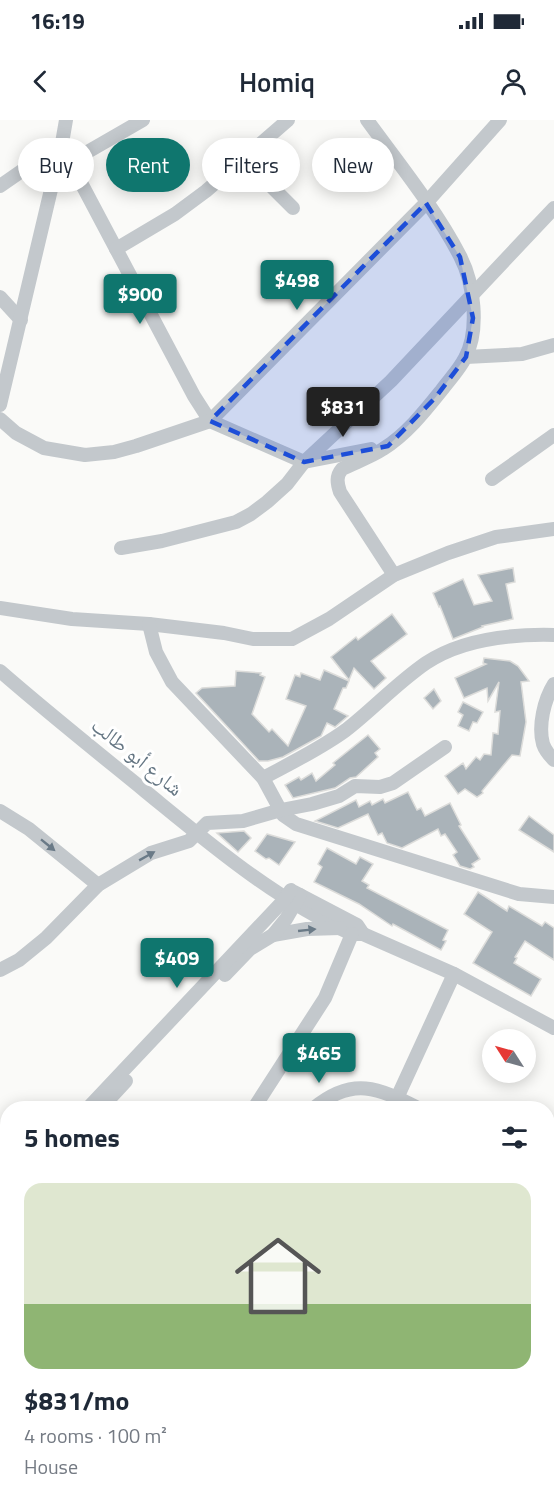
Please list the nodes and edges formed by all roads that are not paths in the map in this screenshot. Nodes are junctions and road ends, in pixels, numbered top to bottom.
1 (66, 120) edge
2 (142, 120) edge
3 (367, 120) edge
4 (500, 120) edge
5 (284, 121) edge
6 (63, 138) edge
7 (266, 138) edge
8 (94, 148) edge
9 (18, 174) edge
10 (0, 186) edge
11 (51, 192) edge
12 (86, 192) edge
13 (203, 192) edge
14 (277, 192) edge
15 (426, 202) junction
16 (293, 208) dead end
17 (554, 208) edge
18 (116, 249) junction
19 (471, 294) junction
20 (0, 297) edge
21 (21, 320) junction
22 (554, 345) edge
23 (466, 357) junction
24 (0, 405) edge
25 (0, 419) edge
26 (210, 421) junction
27 (554, 435) edge
28 (388, 446) junction
29 (304, 462) junction
30 (492, 479) dead end
31 (554, 529) edge
32 (121, 548) dead end
33 (394, 574) junction
34 (0, 608) edge
35 (149, 624) junction
36 (554, 635) edge
37 (0, 671) edge
38 (554, 684) edge
39 (445, 747) dead end
40 (554, 760) edge
41 (263, 778) junction
42 (281, 810) junction
43 (0, 812) edge
44 (197, 834) junction
45 (98, 885) junction
46 (292, 897) junction
47 (554, 897) edge
48 (352, 932) junction
49 (273, 935) junction
50 (0, 970) edge
51 (454, 974) junction
52 (554, 1028) edge
53 (397, 1098) junction
54 (95, 1101) edge
55 (107, 1101) edge
56 (259, 1101) edge
57 (323, 1101) edge
58 (403, 1101) edge

1 - 6 street
2 - 8 street
3 - 15 street
4 - 15 street
5 - 7 street
9 - 10 street
11 - 21 street
12 - 18 street
13 - 18 street
14 - 16 street
15 - 19 street
15 - 26 street
17 - 19 street
18 - 26 street
19 - 23 street
19 - 29 street
20 - 21 street
21 - 24 street
22 - 23 street
23 - 28 street
25 - 26 street
26 - 29 street
27 - 30 street
28 - 29 street
28 - 33 street
29 - 32 street
31 - 33 street
33 - 35 street
34 - 35 street
35 - 41 street
36 - 41 street
37 - 44 street, شارع أبو طالب
38 - 40 street
39 - 42 street
41 - 42 street
42 - 44 street
42 - 47 street
43 -> 45 street
45 -> 44 street
44 - 46 street, شارع أبو طالب
45 - 50 street
46 - 48 street, شارع أبو طالب
46 - 48 street, شارع أبو طالب
46 - 49 street
46 - 54 street
49 -> 48 street
48 - 51 street, شارع أبو طالب
48 - 56 street
49 - 55 street
51 - 52 street, شارع أبو طالب
51 - 53 street
53 - 57 street
53 - 58 street

